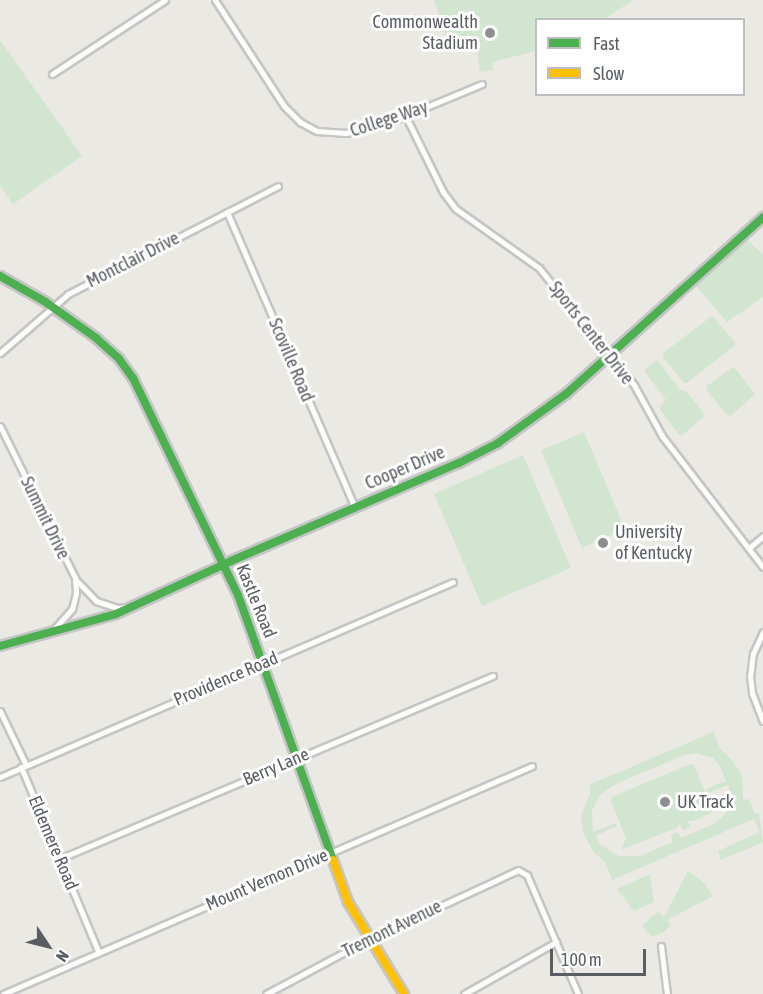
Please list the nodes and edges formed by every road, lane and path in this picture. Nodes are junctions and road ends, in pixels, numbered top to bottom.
1 (165, 0) edge
2 (215, 0) edge
3 (52, 74) dead end
4 (482, 84) dead end
5 (406, 117) junction
6 (278, 186) dead end
7 (227, 212) junction
8 (763, 217) edge
9 (0, 276) edge
10 (51, 306) junction
11 (0, 352) edge
12 (609, 356) junction
13 (0, 426) edge
14 (355, 508) junction
15 (763, 536) edge
16 (750, 547) junction
17 (224, 564) junction
18 (763, 567) edge
19 (75, 578) junction
20 (453, 582) dead end
21 (132, 607) junction
22 (763, 632) edge
23 (47, 633) junction
24 (0, 646) edge
25 (263, 664) junction
26 (493, 676) dead end
27 (0, 711) edge
28 (763, 721) edge
29 (297, 758) junction
30 (23, 766) junction
31 (532, 766) dead end
32 (0, 777) edge
33 (330, 853) junction
34 (59, 859) junction
35 (369, 939) junction
36 (556, 942) junction
37 (661, 946) dead end
38 (98, 951) junction
39 (3, 994) edge
40 (266, 994) edge
41 (404, 994) edge
42 (464, 994) edge
43 (578, 994) edge
44 (667, 994) edge

1 - 3 street
2 - 5 street, College Way
4 - 5 street, College Way
5 - 12 street, Sports Center Drive
6 - 7 street, Montclair Drive
7 - 10 street, Montclair Drive
7 - 14 street, Scoville Road
8 - 12 main road, Cooper Drive
9 - 10 main road, Kastle Road
10 - 11 street, Montclair Drive
10 - 17 main road, Kastle Road
12 - 14 main road, Cooper Drive
12 - 16 street, Sports Center Drive
13 - 19 street, Summit Drive
14 - 17 main road, Cooper Drive
15 - 16 street
16 - 18 street, Sports Center Drive
17 - 21 main road, Cooper Drive
17 - 25 main road, Kastle Road
19 - 21 street, Summit Drive
19 - 23 street, Summit Drive
20 - 25 street, Providence Road
21 - 23 main road, Cooper Drive
22 - 28 street
23 - 24 main road, Cooper Drive
25 - 29 main road, Kastle Road
25 - 30 street, Providence Road
26 - 29 street, Berry Lane
27 - 30 street, Eldemere Road
29 - 33 main road, Kastle Road
29 - 34 street, Berry Lane
30 - 32 street, Providence Road
30 - 34 street, Eldemere Road
31 - 33 street, Mount Vernon Drive
33 - 35 main road, Kastle Road
33 - 38 street, Mount Vernon Drive
34 - 38 street, Eldemere Road
35 - 36 street, Tremont Avenue
35 - 40 street, Tremont Avenue
35 - 41 main road, Kastle Road
36 - 42 street
36 - 43 street
37 - 44 street
38 - 39 street, Mount Vernon Drive

